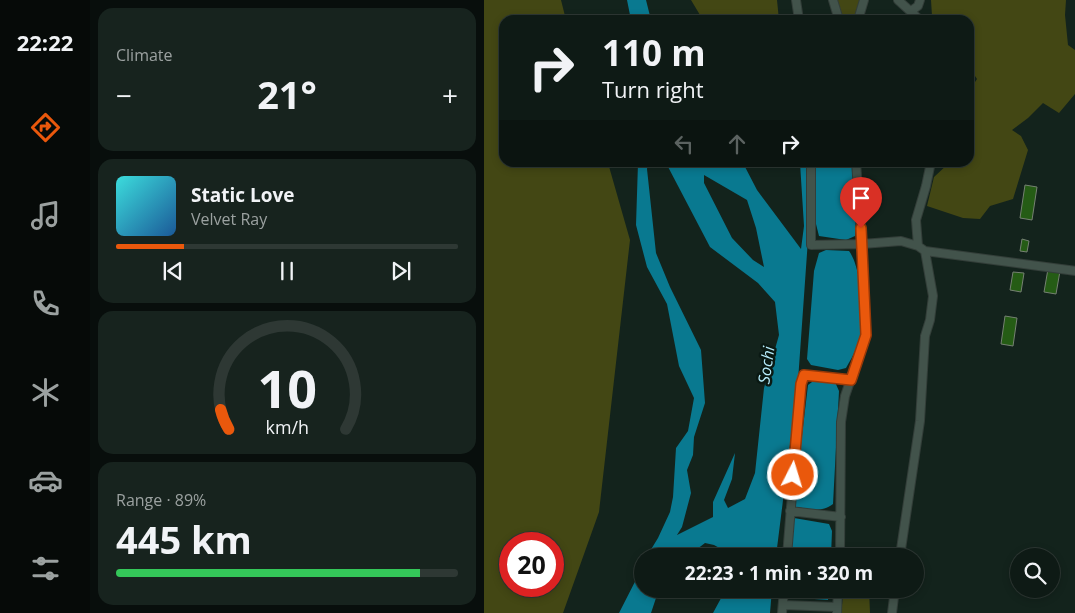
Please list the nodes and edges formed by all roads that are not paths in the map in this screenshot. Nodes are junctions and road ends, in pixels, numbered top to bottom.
1 (796, 0) edge
2 (834, 0) edge
3 (864, 0) edge
4 (898, 0) edge
5 (920, 0) edge
6 (911, 11) junction
7 (798, 15) edge
8 (838, 15) edge
9 (860, 15) edge
10 (915, 15) edge
11 (810, 167) edge
12 (856, 167) edge
13 (930, 167) edge
14 (862, 244) junction
15 (918, 246) junction
16 (925, 251) junction
17 (1075, 271) edge
18 (851, 380) junction
19 (790, 512) junction
20 (840, 516) junction
21 (788, 548) edge
22 (840, 548) edge
23 (901, 548) edge
24 (894, 598) edge
25 (783, 609) edge
26 (837, 610) edge
27 (892, 613) edge

1 - 7 lane
2 - 8 lane
3 - 9 lane
4 - 6 lane
5 - 6 lane
6 - 10 lane
11 - 14 lane
12 - 14 lane
13 - 15 lane
14 - 15 lane
14 - 18 lane
15 - 16 lane
16 - 17 lane
16 - 23 lane
18 - 19 lane
18 - 20 lane
19 - 20 lane
19 - 21 lane
20 - 22 lane
24 - 27 lane
25 - 26 lane

